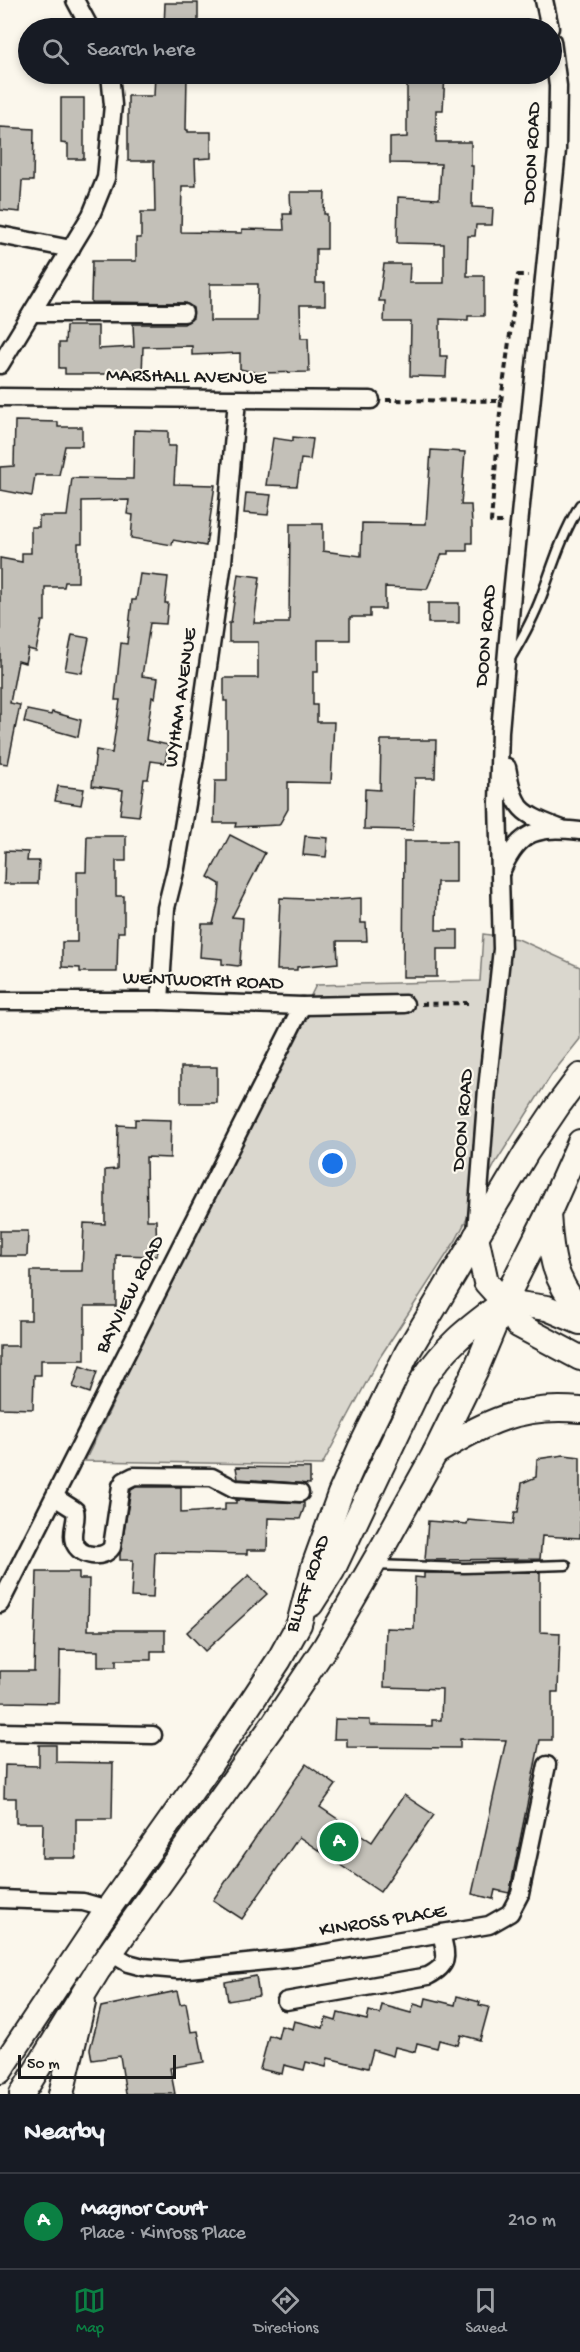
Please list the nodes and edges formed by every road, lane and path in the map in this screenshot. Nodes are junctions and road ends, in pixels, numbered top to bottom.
1 (75, 0) edge
2 (544, 0) edge
3 (85, 18) edge
4 (547, 18) edge
5 (111, 84) edge
6 (558, 84) edge
7 (0, 235) edge
8 (71, 249) junction
9 (544, 276) junction
10 (32, 313) junction
11 (184, 313) dead end
12 (0, 365) edge
13 (0, 397) edge
14 (237, 400) junction
15 (371, 400) joint
16 (501, 401) junction
17 (580, 505) edge
18 (519, 522) junction
19 (506, 664) junction
20 (500, 731) junction
21 (562, 829) junction
22 (580, 831) edge
23 (501, 873) junction
24 (0, 1001) edge
25 (160, 1001) junction
26 (468, 1003) dead end
27 (405, 1004) joint
28 (302, 1006) junction
29 (580, 1076) edge
30 (580, 1142) edge
31 (548, 1214) junction
32 (476, 1236) junction
33 (504, 1302) junction
34 (580, 1310) edge
35 (580, 1322) edge
36 (580, 1359) edge
37 (580, 1410) edge
38 (435, 1453) junction
39 (300, 1492) dead end
40 (56, 1498) junction
41 (566, 1564) dead end
42 (373, 1565) junction
43 (0, 1604) edge
44 (299, 1624) junction
45 (0, 1732) edge
46 (153, 1735) dead end
47 (547, 1765) dead end
48 (0, 1899) edge
49 (108, 1909) junction
50 (441, 1933) junction
51 (111, 1953) junction
52 (87, 1986) junction
53 (286, 2001) dead end
54 (0, 2071) edge
55 (22, 2094) edge
56 (61, 2094) edge

1 - 3 street
2 - 4 street
5 - 8 street
6 - 9 street, DOON ROAD
7 - 8 street
8 - 10 street
9 - 16 path
9 - 18 street, DOON ROAD
10 - 11 street
10 - 12 street
13 - 14 street, MARSHALL AVENUE
14 - 15 street, MARSHALL AVENUE
14 - 25 street, WYHAM AVENUE
15 - 16 path
16 - 18 path
17 - 19 lane
18 - 19 street, DOON ROAD
19 - 20 street, DOON ROAD
20 - 21 street
20 - 23 street, DOON ROAD
21 - 22 street
21 - 23 street
23 - 32 street, DOON ROAD
24 - 25 street, WENTWORTH ROAD
25 - 28 street, WENTWORTH ROAD
26 - 27 path
27 - 28 street, WENTWORTH ROAD
28 - 40 street, BAYVIEW ROAD
29 - 32 main road, BLUFF ROAD
30 - 31 main road, BLUFF ROAD
31 - 33 main road, BLUFF ROAD
31 - 34 main road
32 - 33 main road
32 - 44 main road, BLUFF ROAD
33 - 35 main road
33 - 36 main road
33 - 38 main road, BLUFF ROAD
33 - 44 main road
37 - 38 main road
38 - 42 main road, BLUFF ROAD
39 - 40 street
40 - 43 street, BAYVIEW ROAD
41 - 42 lane
42 - 51 main road, BLUFF ROAD
44 - 49 main road, BLUFF ROAD
45 - 46 street
47 - 50 street, KINROSS PLACE
48 - 49 street
49 - 54 main road, BLUFF ROAD
50 - 51 street, KINROSS PLACE
50 - 53 street
51 - 52 main road, BLUFF ROAD
52 - 55 main road, BLUFF ROAD
52 - 56 main road

